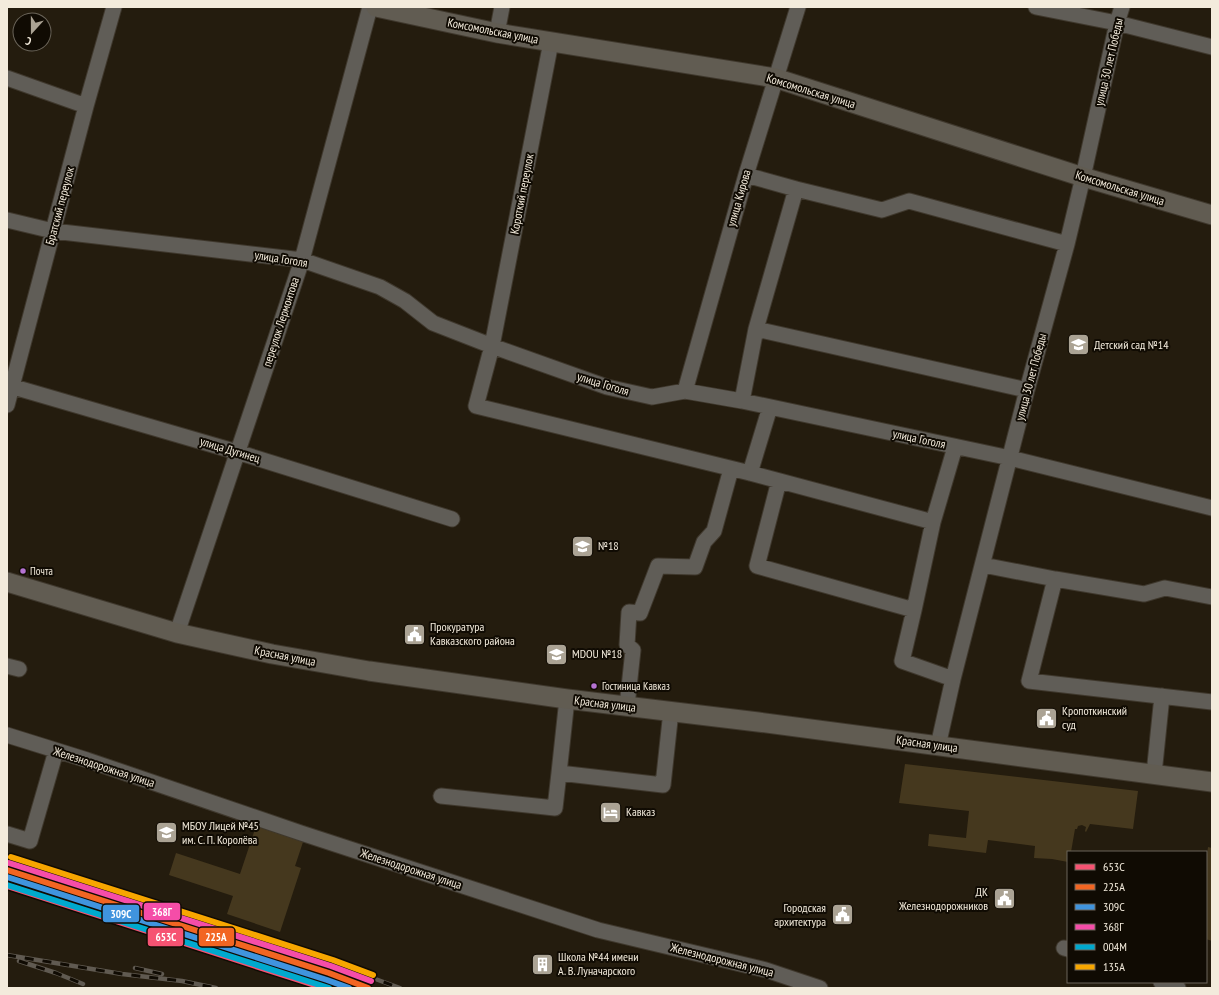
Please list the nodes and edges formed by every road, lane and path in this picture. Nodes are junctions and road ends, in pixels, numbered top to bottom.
1 (114, 7) edge
2 (370, 7) edge
3 (376, 7) edge
4 (502, 7) edge
5 (798, 7) edge
6 (1036, 7) edge
7 (1122, 7) edge
8 (1117, 22) junction
9 (497, 33) junction
10 (551, 42) junction
11 (1212, 47) edge
12 (7, 78) edge
13 (775, 78) junction
14 (86, 106) junction
15 (746, 175) junction
16 (1083, 177) junction
17 (796, 189) junction
18 (1212, 215) edge
19 (7, 220) edge
20 (54, 231) junction
21 (1067, 244) junction
22 (302, 260) junction
23 (756, 329) junction
24 (492, 346) junction
25 (9, 386) edge
26 (1027, 390) junction
27 (685, 391) junction
28 (742, 401) junction
29 (7, 405) edge
30 (770, 407) junction
31 (955, 447) junction
32 (237, 452) junction
33 (1010, 458) junction
34 (731, 469) junction
35 (750, 473) junction
36 (779, 481) junction
37 (1212, 508) edge
38 (452, 518) dead end
39 (933, 522) junction
40 (983, 564) junction
41 (1055, 579) junction
42 (7, 582) edge
43 (1212, 597) edge
44 (914, 610) junction
45 (177, 633) junction
46 (953, 679) junction
47 (1162, 696) junction
48 (567, 699) junction
49 (1212, 702) edge
50 (627, 706) junction
51 (671, 711) junction
52 (7, 735) edge
53 (938, 746) junction
54 (56, 751) junction
55 (559, 773) junction
56 (1154, 774) junction
57 (1212, 782) edge
58 (441, 796) dead end
59 (7, 834) edge
60 (1164, 983) edge
61 (820, 988) edge
62 (1178, 988) edge

1 - 14 street, Братский переулок
2 - 22 street, переулок Лермонтова
3 - 9 main road, Комсомольская улица
4 - 9 street
5 - 13 street, улица Кирова
6 - 8 street
7 - 8 street, улица 30 лет Победы
8 - 11 street
8 - 16 street, улица 30 лет Победы
9 - 10 main road, Комсомольская улица
10 - 13 main road, Комсомольская улица
10 - 24 street, Короткий переулок
12 - 14 street
13 - 15 street, улица Кирова
13 - 16 main road, Комсомольская улица
14 - 20 street, Братский переулок
15 - 17 street
15 - 27 street, улица Кирова
16 - 18 main road, Комсомольская улица
16 - 21 street, улица 30 лет Победы
17 - 21 street
17 - 23 street
19 - 20 street, улица Гоголя
20 - 22 street, улица Гоголя
20 - 25 street, Братский переулок
21 - 26 street, улица 30 лет Победы
22 - 24 street, улица Гоголя
22 - 32 street, переулок Лермонтова
23 - 26 street
23 - 28 street
24 - 27 street, улица Гоголя
24 - 34 street, Короткий переулок
25 - 29 street, Братский переулок
25 - 32 street, улица Дугинец
26 - 33 street, улица 30 лет Победы
27 - 28 street, улица Гоголя
28 - 30 street, улица Гоголя
30 - 31 street, улица Гоголя
30 - 35 street
31 - 33 street, улица Гоголя
31 - 39 street
32 - 38 street, улица Дугинец
32 - 45 street, переулок Лермонтова
33 - 37 street, улица Гоголя
33 - 40 street, улица 30 лет Победы
34 - 35 street
34 - 50 street
35 - 36 street
36 - 39 street
36 - 44 street
39 - 44 street
40 - 41 street
40 - 46 street, улица 30 лет Победы
41 - 43 street
41 - 47 street
42 - 45 main road, Красная улица
44 - 46 street
45 - 48 main road, Красная улица
46 - 53 street, улица 30 лет Победы
47 - 49 street
47 - 56 street
48 - 50 main road, Красная улица
48 - 55 street
50 - 51 main road, Красная улица
51 - 53 main road, Красная улица
51 - 55 street
52 - 54 street, Железнодорожная улица
53 - 56 main road, Красная улица
54 - 59 street
54 - 61 street, Железнодорожная улица
55 - 58 street
56 - 57 main road, Красная улица
60 - 62 street

